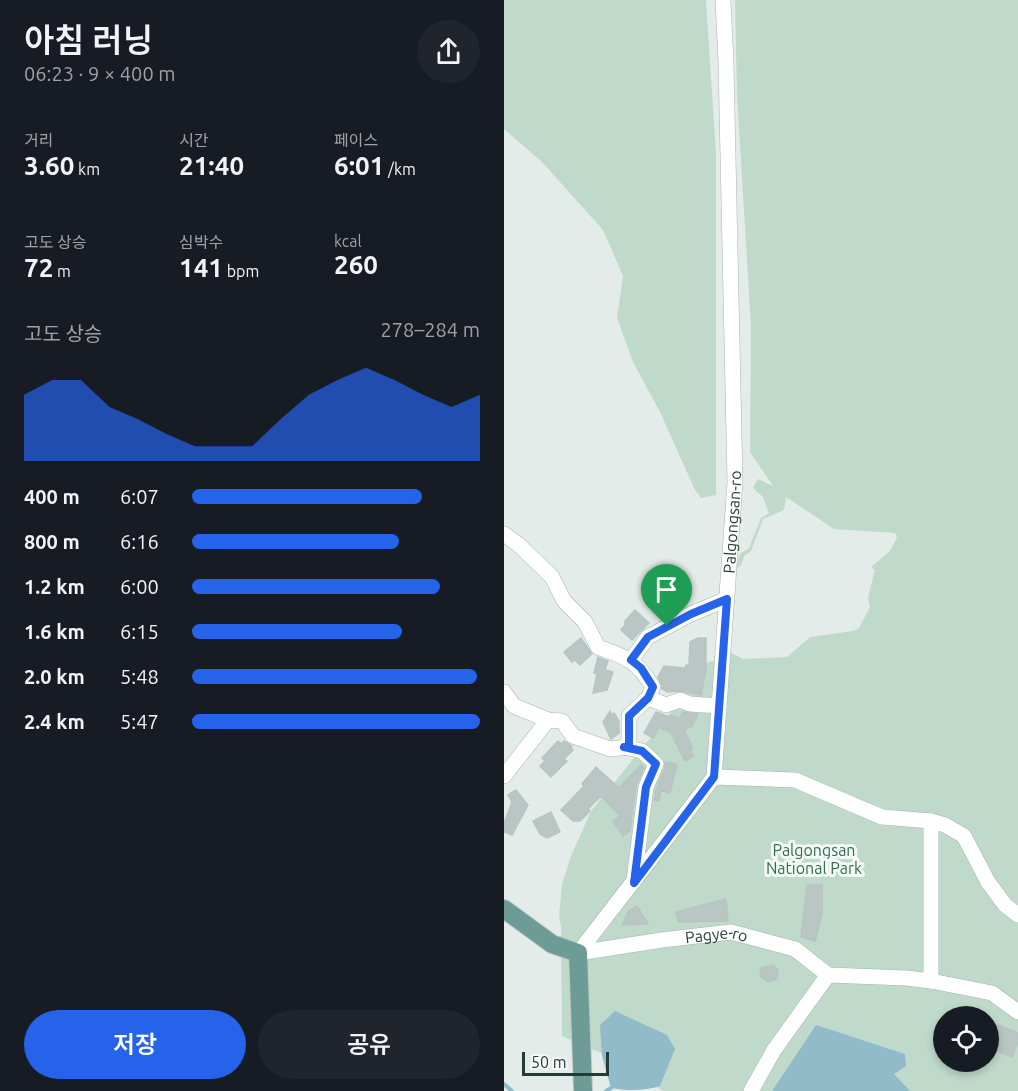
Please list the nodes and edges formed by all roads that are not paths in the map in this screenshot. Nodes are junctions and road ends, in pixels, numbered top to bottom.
1 (723, 0) edge
2 (504, 534) edge
3 (727, 599) junction
4 (631, 660) junction
5 (504, 692) edge
6 (648, 698) junction
7 (719, 706) junction
8 (548, 720) junction
9 (624, 747) junction
10 (504, 776) edge
11 (714, 777) junction
12 (931, 821) junction
13 (634, 883) junction
14 (504, 909) edge
15 (1018, 915) edge
16 (578, 953) junction
17 (828, 975) junction
18 (931, 981) junction
19 (1018, 1012) edge
20 (583, 1091) edge
21 (751, 1091) edge

1 - 3 street, Palgongsan-ro
2 - 4 street
3 - 4 street
3 - 7 street, Palgongsan-ro
4 - 6 street
5 - 8 street
6 - 7 street
6 - 9 street
7 - 11 street, Palgongsan-ro
8 - 9 street
8 - 10 street
9 - 13 street
11 - 12 street
11 - 13 street
12 - 15 street
12 - 18 street
13 - 16 street
14 - 16 main road, Pagye-ro
16 - 17 street, Pagye-ro
16 - 20 main road
17 - 18 street
17 - 21 street
18 - 19 street

